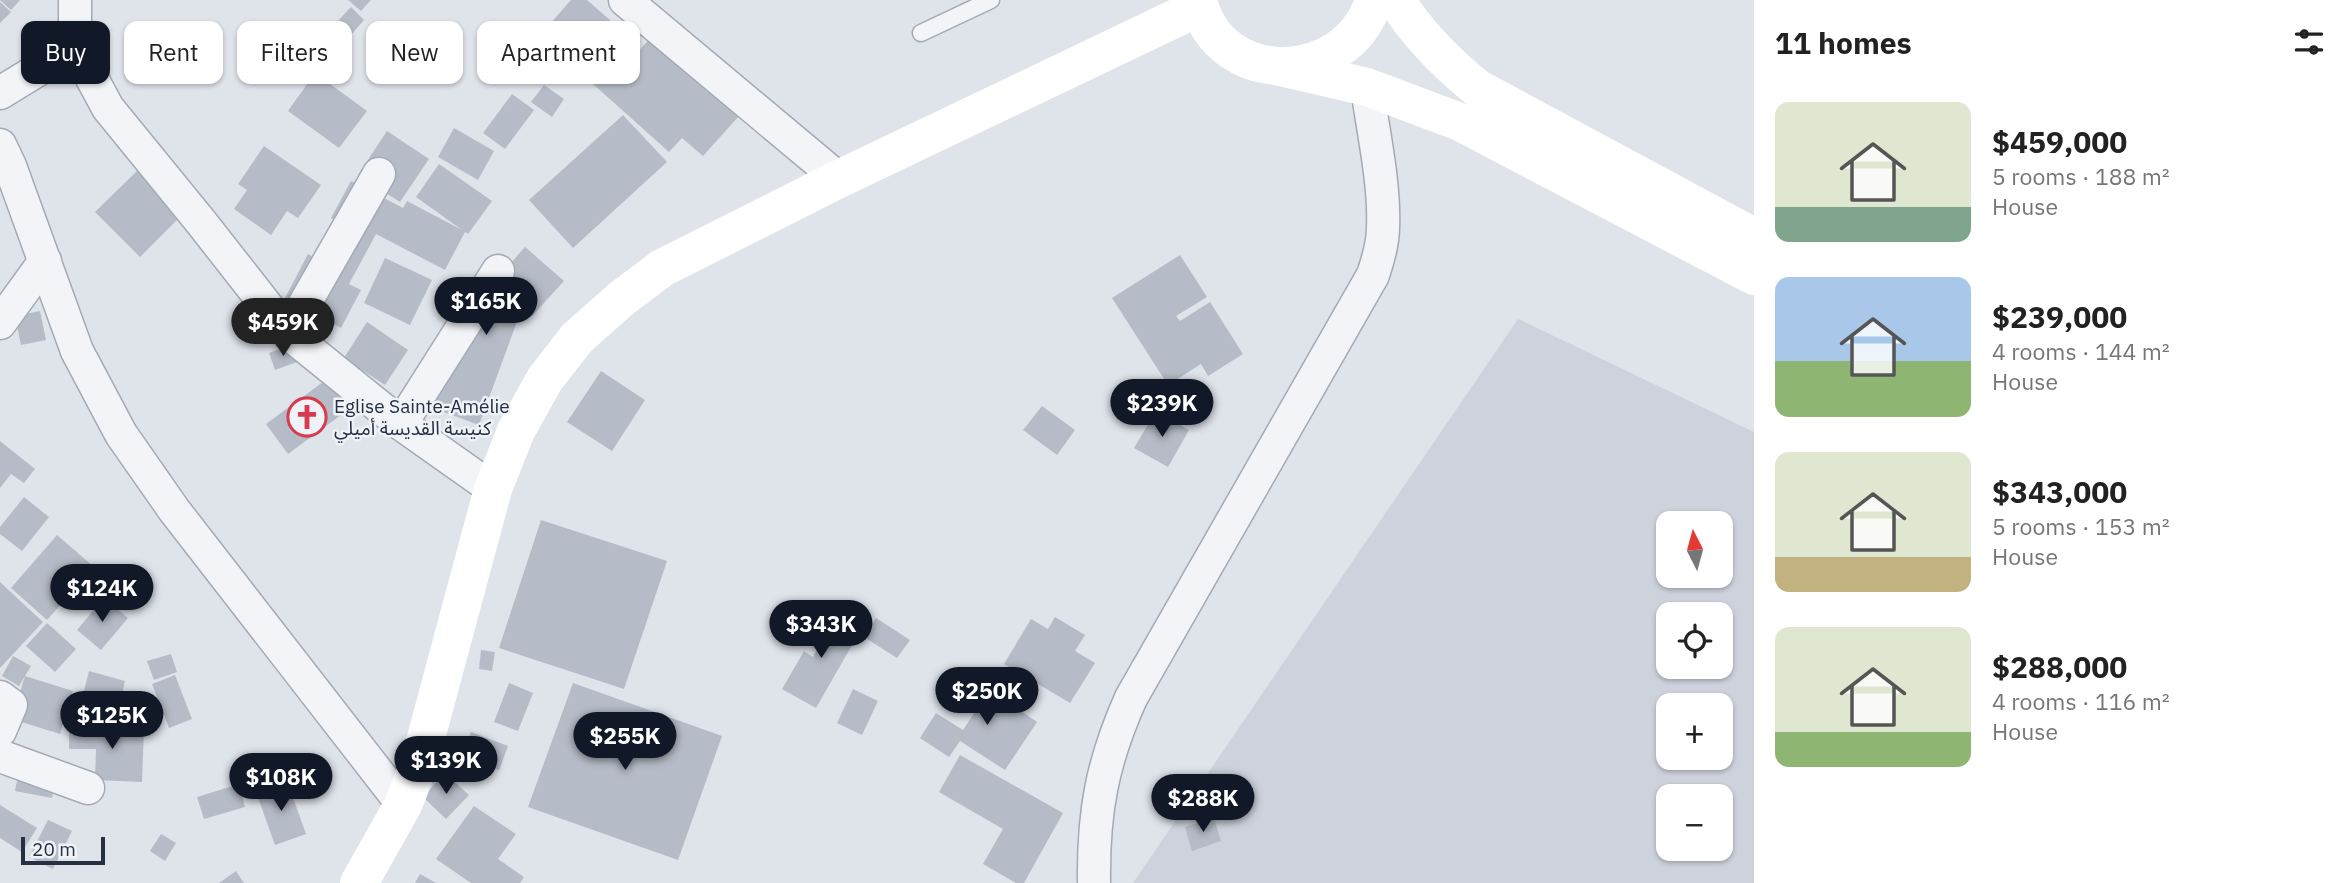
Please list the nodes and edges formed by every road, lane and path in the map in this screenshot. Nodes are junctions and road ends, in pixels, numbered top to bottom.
1 (75, 0) edge
2 (625, 0) edge
3 (991, 0) edge
4 (1374, 0) edge
5 (1396, 0) edge
6 (1198, 3) edge
7 (75, 21) edge
8 (921, 33) dead end
9 (1276, 66) junction
10 (21, 80) edge
11 (95, 84) edge
12 (1367, 88) junction
13 (1477, 88) junction
14 (0, 93) edge
15 (1460, 122) junction
16 (0, 145) edge
17 (379, 174) dead end
18 (839, 179) junction
19 (1754, 237) edge
20 (45, 261) junction
21 (498, 271) dead end
22 (1754, 276) edge
23 (0, 323) edge
24 (288, 333) junction
25 (401, 424) junction
26 (493, 489) junction
27 (0, 697) edge
28 (0, 731) edge
29 (0, 756) edge
30 (88, 788) dead end
31 (403, 806) junction
32 (359, 883) edge
33 (1094, 883) edge

1 - 7 street
2 - 18 street
3 - 8 lane
4 - 9 main road
5 - 13 main road
6 - 9 main road
6 - 18 main road
9 - 12 main road
10 - 14 street
11 - 24 street
12 - 15 main road
12 - 33 street
13 - 15 main road
13 - 19 main road
15 - 22 main road
16 - 20 street
17 - 24 street
18 - 26 main road
20 - 23 street
20 - 31 street
21 - 25 street
24 - 25 street
25 - 26 street
26 - 31 main road
27 - 28 street
29 - 30 street
31 - 32 main road

